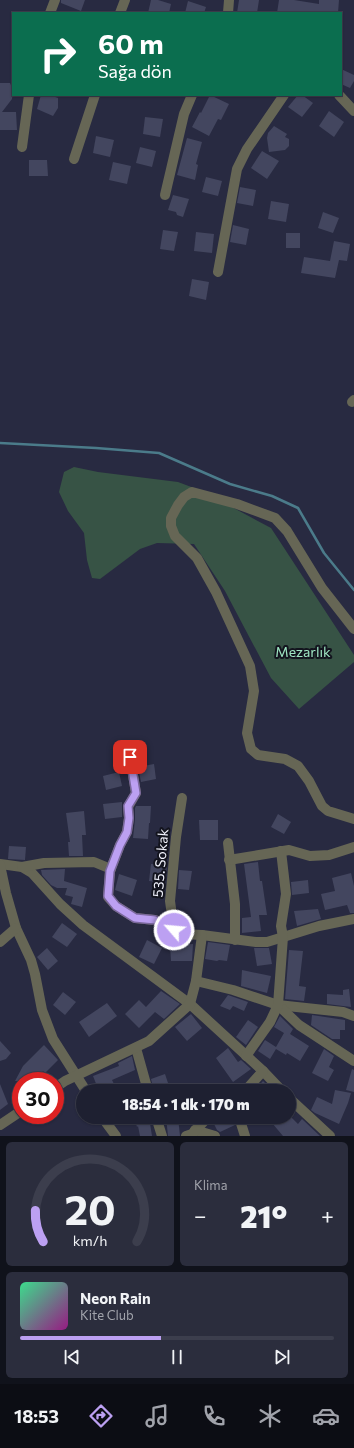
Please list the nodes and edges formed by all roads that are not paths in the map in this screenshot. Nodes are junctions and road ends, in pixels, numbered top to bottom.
1 (55, 0) edge
2 (125, 0) edge
3 (229, 0) edge
4 (50, 12) edge
5 (120, 12) edge
6 (228, 12) edge
7 (29, 96) edge
8 (95, 96) edge
9 (192, 96) edge
10 (283, 96) edge
11 (339, 96) edge
12 (354, 110) edge
13 (22, 147) dead end
14 (74, 159) dead end
15 (165, 195) dead end
16 (218, 272) dead end
17 (354, 629) edge
18 (130, 757) dead end
19 (182, 798) dead end
20 (354, 819) edge
21 (228, 844) dead end
22 (354, 847) edge
23 (281, 851) junction
24 (229, 860) junction
25 (0, 865) edge
26 (22, 868) junction
27 (111, 869) junction
28 (354, 919) edge
29 (16, 928) junction
30 (174, 930) junction
31 (202, 935) junction
32 (283, 938) junction
33 (235, 940) junction
34 (0, 942) edge
35 (196, 981) junction
36 (190, 1004) junction
37 (278, 1005) junction
38 (354, 1016) edge
39 (136, 1048) junction
40 (246, 1056) junction
41 (354, 1061) edge
42 (263, 1071) junction
43 (77, 1076) junction
44 (64, 1083) edge
45 (82, 1084) edge
46 (146, 1084) edge
47 (251, 1084) edge
48 (275, 1084) edge
49 (296, 1104) edge
50 (12, 1117) edge
51 (107, 1124) edge
52 (158, 1124) edge
53 (201, 1124) edge
54 (241, 1124) edge
55 (0, 1125) edge
56 (195, 1130) junction
57 (116, 1136) edge
58 (162, 1136) edge
59 (186, 1136) edge
60 (215, 1136) edge
61 (245, 1136) edge
62 (330, 1136) edge

1 - 4 street
2 - 5 street
3 - 6 street
7 - 13 street
8 - 14 street
9 - 15 street
10 - 16 street
11 - 12 street
17 - 20 street
18 - 27 street
19 - 30 street, 535. Sokak
21 - 24 street
22 - 23 street
23 - 24 street
23 - 32 street
24 - 33 street
25 - 26 street
25 - 29 street
26 - 27 street
26 - 36 street
27 - 30 street
28 - 32 street
29 - 34 street
29 - 43 street
30 - 31 street
31 - 33 street
31 - 35 street
32 - 33 street
32 - 37 street
35 - 36 street
35 - 37 street
36 - 39 street
36 - 40 street
37 - 38 street
37 - 40 street
37 - 41 street
39 - 43 street
39 - 46 street
40 - 42 street
42 - 47 street
42 - 48 street
43 - 44 street
43 - 45 street
49 - 62 street
50 - 55 street
51 - 57 street
52 - 58 street
53 - 56 street
54 - 61 street
56 - 59 street
56 - 60 street

